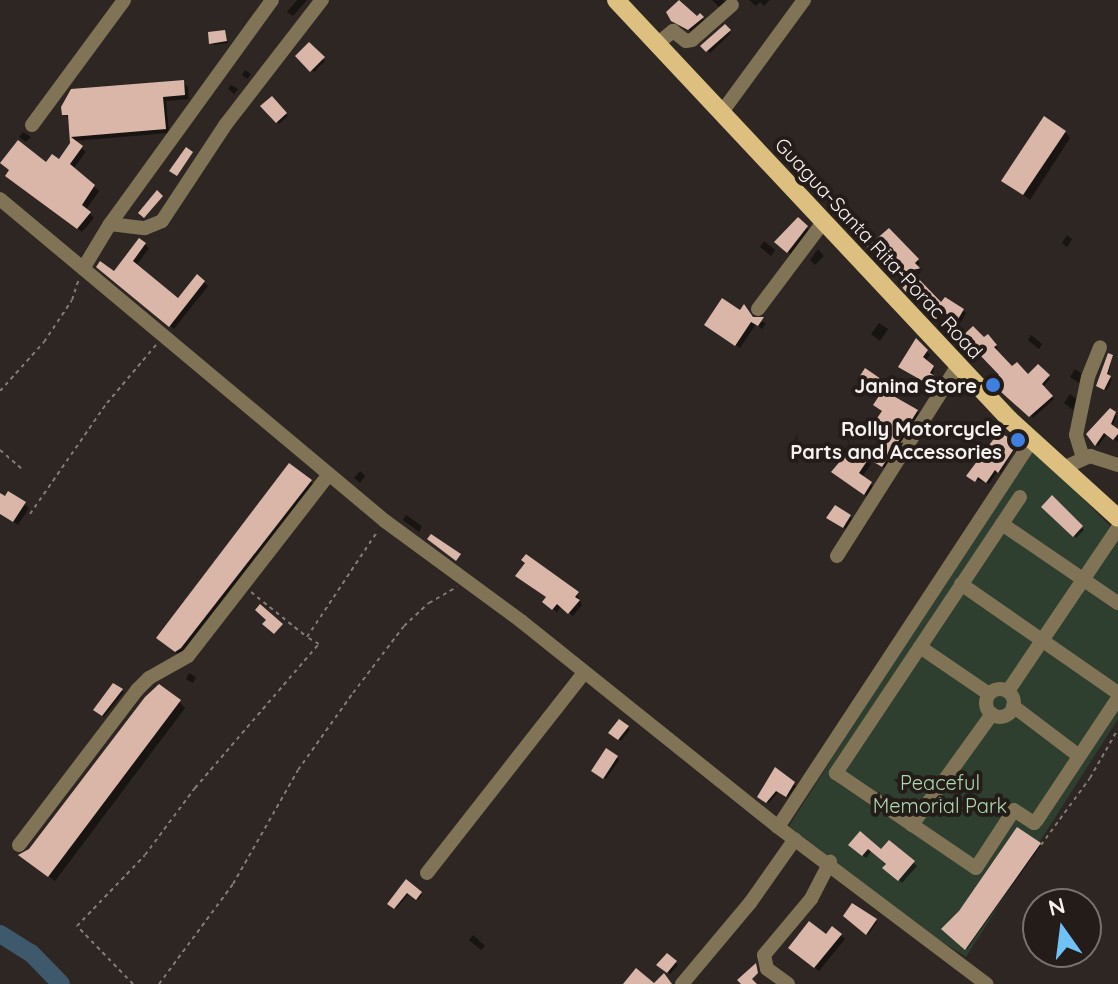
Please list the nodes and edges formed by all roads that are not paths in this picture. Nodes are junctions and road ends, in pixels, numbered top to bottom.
1 (124, 0) edge
2 (272, 0) edge
3 (322, 0) edge
4 (616, 0) edge
5 (804, 0) edge
6 (732, 5) dead end
7 (657, 44) junction
8 (722, 112) junction
9 (32, 125) dead end
10 (0, 199) edge
11 (824, 221) junction
12 (110, 224) junction
13 (84, 267) junction
14 (758, 309) dead end
15 (1100, 347) dead end
16 (958, 365) junction
17 (1032, 440) junction
18 (1083, 458) junction
19 (1118, 465) edge
20 (1063, 468) junction
21 (329, 474) junction
22 (1020, 497) dead end
23 (1118, 518) edge
24 (1002, 524) junction
25 (1118, 528) edge
26 (837, 556) dead end
27 (1084, 578) junction
28 (961, 584) junction
29 (1118, 603) edge
30 (1043, 639) junction
31 (920, 647) junction
32 (584, 673) junction
33 (1008, 691) junction
34 (989, 694) junction
35 (1118, 696) edge
36 (1013, 706) junction
37 (992, 714) junction
38 (1079, 756) junction
39 (912, 825) junction
40 (778, 827) junction
41 (795, 839) junction
42 (19, 845) dead end
43 (830, 862) junction
44 (427, 873) dead end
45 (969, 979) edge
46 (682, 984) edge
47 (788, 984) edge
48 (986, 984) edge

1 - 9 street
2 - 12 street
3 - 12 street
4 - 7 main road, Guagua-Santa Rita-Porac Road
5 - 8 street
6 - 7 street
7 - 8 main road, Guagua-Santa Rita-Porac Road
8 - 11 main road, Guagua-Santa Rita-Porac Road
10 - 13 street
11 - 14 street
11 - 16 main road, Guagua-Santa Rita-Porac Road
12 - 13 street
13 - 21 street
15 - 18 street
16 - 17 main road, Guagua-Santa Rita-Porac Road
16 - 26 street
17 - 20 main road, Guagua-Santa Rita-Porac Road
17 - 40 street
18 - 19 street
18 - 20 street
20 - 23 main road, Guagua-Santa Rita-Porac Road
21 - 32 street
21 - 42 street
22 - 24 street
24 - 27 street
24 - 28 street
25 - 27 street
27 - 29 street
27 - 30 street
28 - 30 street
28 - 31 street
30 - 33 street
30 - 35 street
31 - 34 street
31 - 39 street
32 - 40 street
32 - 44 street
33 - 34 street
33 - 36 street
34 - 37 street
35 - 38 street
36 - 37 street
36 - 38 street
37 - 39 street
38 - 39 street
40 - 41 street
41 - 43 street
41 - 46 street
43 - 45 street
43 - 47 street
45 - 48 street

